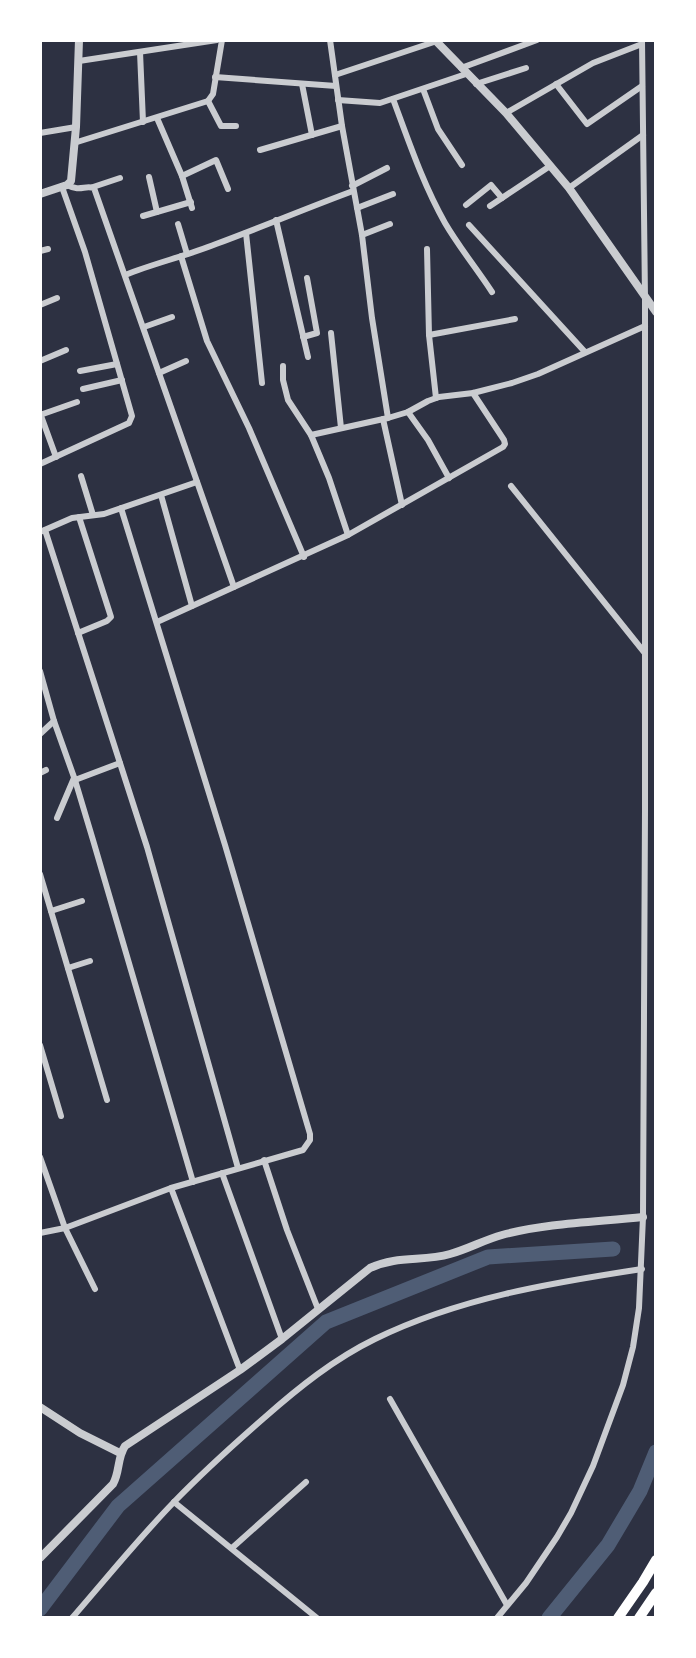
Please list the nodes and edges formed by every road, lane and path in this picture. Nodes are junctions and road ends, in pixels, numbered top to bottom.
1 (80, 40) edge
2 (217, 40) edge
3 (222, 40) edge
4 (330, 40) edge
5 (537, 40) edge
6 (436, 41) edge
7 (642, 42) edge
8 (140, 52) junction
9 (79, 61) junction
10 (526, 68) dead end
11 (463, 71) junction
12 (335, 75) junction
13 (215, 77) junction
14 (302, 84) junction
15 (476, 84) junction
16 (556, 84) junction
17 (642, 86) junction
18 (336, 87) junction
19 (423, 89) junction
20 (393, 99) junction
21 (338, 100) junction
22 (208, 101) junction
23 (506, 113) junction
24 (157, 118) junction
25 (143, 122) junction
26 (236, 126) dead end
27 (342, 126) junction
28 (76, 127) junction
29 (40, 133) edge
30 (312, 135) junction
31 (643, 135) junction
32 (74, 143) junction
33 (260, 150) dead end
34 (462, 165) dead end
35 (550, 166) junction
36 (387, 168) dead end
37 (182, 176) junction
38 (149, 177) dead end
39 (120, 178) dead end
40 (64, 186) junction
41 (93, 187) junction
42 (569, 188) junction
43 (228, 189) dead end
44 (353, 189) junction
45 (40, 194) edge
46 (393, 194) dead end
47 (502, 198) junction
48 (466, 204) dead end
49 (490, 206) dead end
50 (357, 208) junction
51 (157, 212) junction
52 (143, 216) dead end
53 (276, 220) junction
54 (178, 224) dead end
55 (390, 224) dead end
56 (469, 225) dead end
57 (246, 233) junction
58 (362, 235) junction
59 (48, 249) dead end
60 (427, 249) dead end
61 (40, 251) edge
62 (184, 255) junction
63 (125, 275) junction
64 (307, 278) dead end
65 (492, 292) dead end
66 (57, 298) dead end
67 (645, 299) junction
68 (40, 305) edge
69 (656, 312) edge
70 (172, 317) dead end
71 (514, 319) dead end
72 (144, 327) junction
73 (645, 327) junction
74 (331, 333) dead end
75 (429, 335) junction
76 (303, 337) junction
77 (66, 351) dead end
78 (585, 352) junction
79 (308, 357) dead end
80 (40, 361) edge
81 (186, 361) dead end
82 (117, 364) junction
83 (283, 366) dead end
84 (80, 371) dead end
85 (159, 373) junction
86 (122, 380) junction
87 (262, 383) dead end
88 (83, 389) dead end
89 (473, 393) junction
90 (436, 398) junction
91 (77, 402) dead end
92 (408, 412) junction
93 (41, 414) edge
94 (385, 419) junction
95 (341, 428) junction
96 (311, 435) junction
97 (56, 457) junction
98 (40, 464) edge
99 (81, 476) dead end
100 (449, 478) junction
101 (197, 482) junction
102 (511, 486) dead end
103 (161, 495) junction
104 (402, 505) junction
105 (121, 508) junction
106 (93, 515) junction
107 (79, 517) junction
108 (43, 531) edge
109 (348, 535) junction
110 (304, 556) junction
111 (234, 587) junction
112 (192, 606) junction
113 (157, 622) junction
114 (78, 633) junction
115 (644, 653) junction
116 (40, 671) edge
117 (54, 721) junction
118 (40, 734) edge
119 (120, 763) junction
120 (75, 779) junction
121 (57, 818) dead end
122 (40, 874) edge
123 (82, 901) dead end
124 (51, 911) junction
125 (90, 961) dead end
126 (68, 968) junction
127 (40, 1045) edge
128 (107, 1100) dead end
129 (61, 1116) dead end
130 (40, 1157) edge
131 (264, 1160) junction
132 (238, 1168) junction
133 (222, 1173) junction
134 (193, 1182) junction
135 (171, 1188) junction
136 (643, 1217) junction
137 (65, 1228) junction
138 (40, 1233) edge
139 (642, 1269) junction
140 (94, 1289) dead end
141 (318, 1309) junction
142 (282, 1339) junction
143 (240, 1370) junction
144 (390, 1399) dead end
145 (40, 1407) edge
146 (120, 1453) junction
147 (306, 1482) dead end
148 (174, 1502) junction
149 (232, 1548) junction
150 (40, 1558) edge
151 (656, 1560) edge
152 (656, 1593) edge
153 (507, 1605) junction
154 (72, 1617) edge
155 (317, 1617) edge
156 (497, 1617) edge
157 (618, 1617) edge
158 (639, 1617) edge

1 - 9 street
2 - 8 street
3 - 13 street
4 - 12 street
5 - 11 street
6 - 11 street
6 - 12 street
7 - 16 street
7 - 17 street
8 - 9 street
8 - 25 street
9 - 28 street
10 - 15 street
11 - 15 street
11 - 19 street
12 - 18 street
13 - 14 street
13 - 22 street
14 - 18 street
14 - 30 street
15 - 23 street
16 - 17 street
16 - 23 street
17 - 31 street
18 - 21 street
19 - 20 street
19 - 34 street
20 - 21 street
20 - 65 street
21 - 27 street
22 - 24 street
22 - 26 street
23 - 35 street
24 - 25 street
24 - 37 street
25 - 32 street
27 - 30 street
27 - 44 street
28 - 29 street
28 - 32 street
30 - 33 street
31 - 42 street
31 - 67 street
32 - 40 street
35 - 42 street
35 - 47 street
36 - 44 street
37 - 43 street
37 - 51 street
38 - 51 street
39 - 41 street
40 - 41 street
40 - 45 street
40 - 82 street
41 - 63 street
42 - 67 street
44 - 50 street
44 - 53 street
46 - 50 street
47 - 48 street
47 - 49 street
50 - 58 street
51 - 52 street
53 - 57 street
53 - 76 street
54 - 62 street
55 - 58 street
56 - 78 street
57 - 62 street
57 - 87 street
58 - 94 street
59 - 61 street
60 - 75 street
62 - 63 street
62 - 110 street
63 - 72 street
64 - 76 street
66 - 68 street
67 - 69 street
67 - 73 street
70 - 72 street
71 - 75 street
72 - 85 street
73 - 78 street
73 - 115 street
74 - 95 street
75 - 90 street
76 - 79 street
77 - 80 street
78 - 89 street
81 - 85 street
82 - 84 street
82 - 86 street
83 - 96 street
85 - 101 street
86 - 88 street
86 - 97 street
89 - 90 street
89 - 100 street
90 - 92 street
91 - 93 street
92 - 94 street
92 - 100 street
93 - 97 street
94 - 95 street
94 - 104 street
95 - 96 street
96 - 109 street
97 - 98 street
99 - 106 street
100 - 104 street
101 - 103 street
101 - 111 street
102 - 115 street
103 - 105 street
103 - 112 street
104 - 109 street
105 - 106 street
105 - 113 street
106 - 107 street
107 - 108 street
107 - 114 street
108 - 114 street
109 - 110 street
110 - 111 street
111 - 112 street
112 - 113 street
113 - 131 street
114 - 119 street
115 - 136 street
116 - 117 street
117 - 118 street
117 - 120 street
119 - 120 street
119 - 132 street
120 - 121 street
120 - 134 street
122 - 124 street
123 - 124 street
124 - 126 street
125 - 126 street
126 - 128 street
127 - 129 street
130 - 137 street
131 - 132 street
131 - 141 street
132 - 133 street
133 - 134 street
133 - 142 street
134 - 135 street
135 - 137 street
135 - 143 street
136 - 139 street
136 - 141 street
137 - 138 street
137 - 140 street
139 - 148 street
139 - 153 street
141 - 142 street
142 - 143 street
143 - 146 street
144 - 153 street
145 - 146 street
146 - 150 street
147 - 149 street
148 - 149 street
148 - 154 street
149 - 155 street
151 - 157 highway
152 - 158 highway
153 - 156 street

